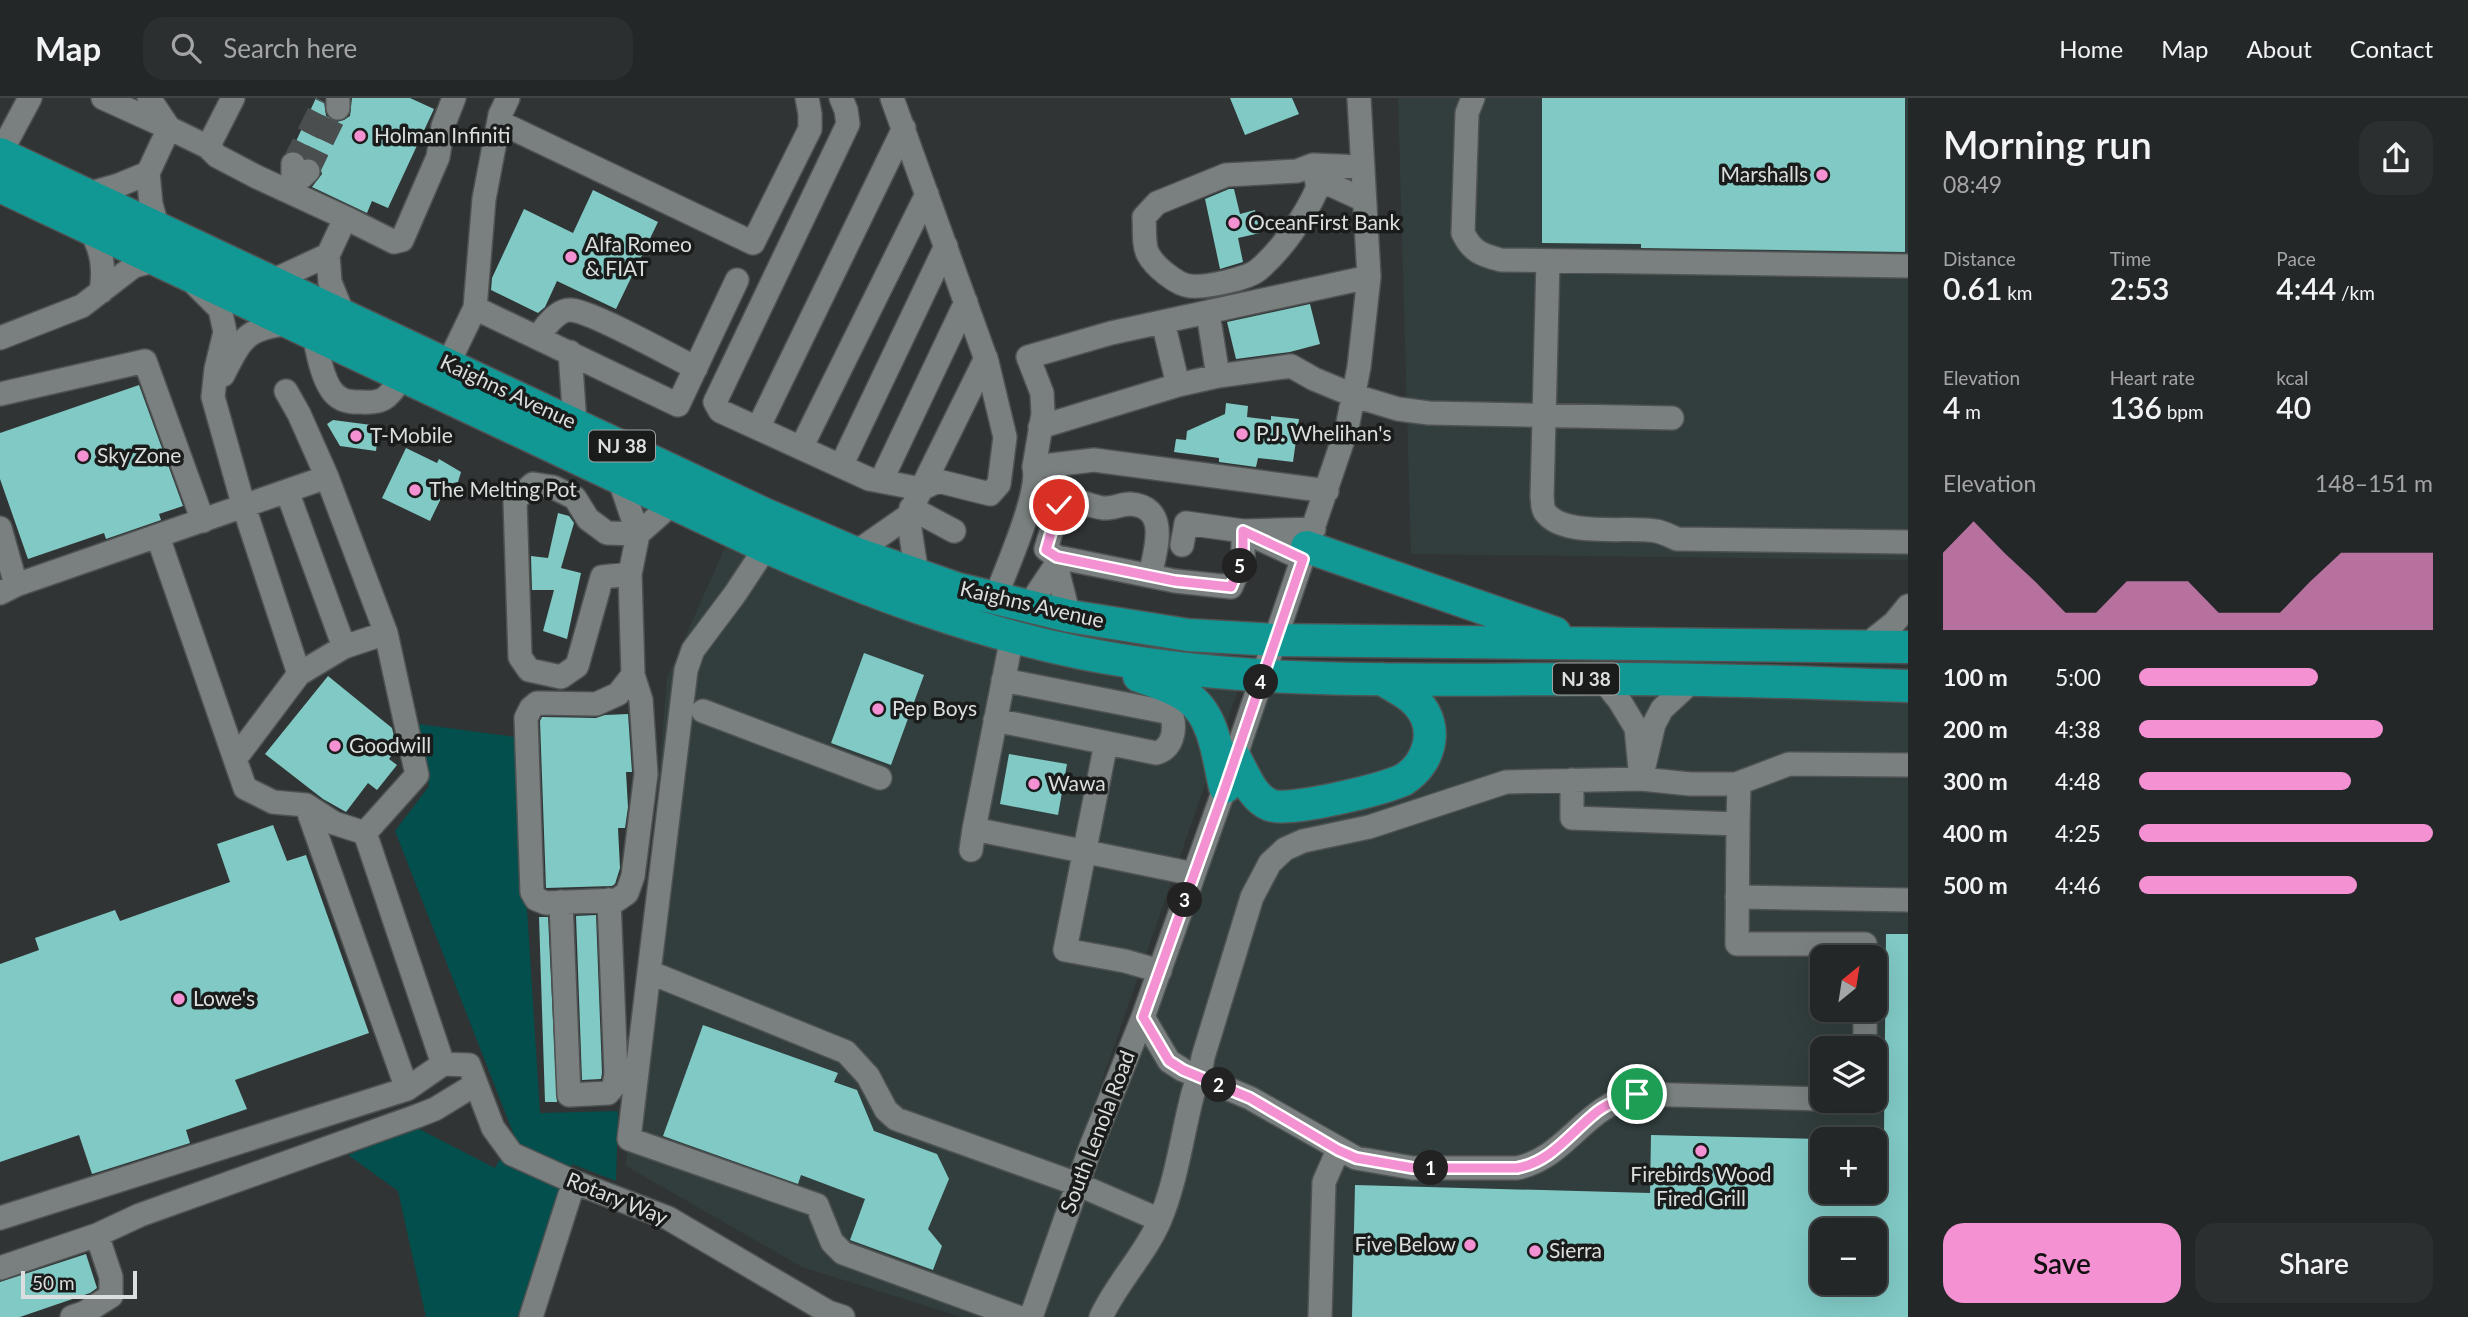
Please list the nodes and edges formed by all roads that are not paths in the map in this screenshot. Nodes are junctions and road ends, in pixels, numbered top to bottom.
1 (30, 98) edge
2 (103, 98) edge
3 (149, 98) edge
4 (233, 98) edge
5 (454, 98) edge
6 (508, 98) edge
7 (807, 98) edge
8 (892, 98) edge
9 (1359, 98) edge
10 (1473, 98) edge
11 (848, 100) edge
12 (499, 122) junction
13 (169, 128) junction
14 (904, 128) junction
15 (208, 147) junction
16 (0, 154) edge
17 (1362, 167) junction
18 (148, 173) junction
19 (1315, 176) junction
20 (0, 186) edge
21 (87, 194) junction
22 (927, 194) junction
23 (1364, 200) junction
24 (348, 219) junction
25 (157, 226) junction
26 (89, 228) junction
27 (946, 246) junction
28 (328, 255) junction
29 (157, 260) junction
30 (1548, 261) junction
31 (1908, 266) edge
32 (185, 273) junction
33 (1369, 277) junction
34 (737, 280) dead end
35 (272, 281) junction
36 (100, 292) junction
37 (966, 302) junction
38 (475, 308) junction
39 (1208, 313) junction
40 (343, 314) junction
41 (1163, 322) junction
42 (303, 329) junction
43 (537, 337) junction
44 (0, 338) edge
45 (570, 352) junction
46 (986, 358) junction
47 (448, 364) junction
48 (696, 368) junction
49 (403, 376) junction
50 (1218, 376) junction
51 (1178, 385) junction
52 (286, 391) dead end
53 (0, 394) edge
54 (1355, 396) junction
55 (213, 397) junction
56 (1545, 414) junction
57 (1672, 418) dead end
58 (575, 424) junction
59 (1040, 427) junction
60 (758, 428) junction
61 (802, 448) junction
62 (841, 466) junction
63 (1034, 467) junction
64 (327, 477) junction
65 (619, 478) junction
66 (881, 481) junction
67 (287, 491) junction
68 (1327, 491) junction
69 (673, 503) junction
70 (913, 504) junction
71 (244, 507) junction
72 (203, 521) junction
73 (0, 528) edge
74 (954, 531) dead end
75 (1243, 531) junction
76 (638, 534) junction
77 (158, 537) junction
78 (1908, 542) edge
79 (1308, 545) junction
80 (766, 547) junction
81 (855, 553) junction
82 (1057, 561) junction
83 (1179, 563) junction
84 (630, 575) junction
85 (917, 575) junction
86 (1150, 576) junction
87 (8, 589) edge
88 (995, 598) junction
89 (1908, 606) edge
90 (1028, 607) junction
91 (1069, 616) junction
92 (386, 633) junction
93 (1013, 636) junction
94 (1275, 640) junction
95 (1586, 643) junction
96 (344, 647) junction
97 (1864, 647) junction
98 (1908, 647) edge
99 (1079, 653) junction
100 (299, 674) junction
101 (633, 676) junction
102 (1263, 676) junction
103 (1382, 679) junction
104 (1602, 679) junction
105 (1003, 680) junction
106 (1692, 681) junction
107 (1908, 686) edge
108 (703, 711) dead end
109 (995, 720) junction
110 (1105, 743) junction
111 (234, 758) junction
112 (1908, 765) edge
113 (1230, 773) junction
114 (880, 778) dead end
115 (1641, 779) junction
116 (1572, 780) junction
117 (1740, 783) junction
118 (306, 805) junction
119 (1738, 824) junction
120 (365, 833) junction
121 (1084, 851) junction
122 (1194, 874) junction
123 (1737, 897) junction
124 (609, 900) junction
125 (1908, 900) edge
126 (561, 902) junction
127 (1865, 945) edge
128 (1160, 971) junction
129 (649, 972) junction
130 (1143, 1017) junction
131 (443, 1064) junction
132 (473, 1075) junction
133 (1200, 1077) junction
134 (407, 1089) junction
135 (1810, 1099) edge
136 (1338, 1150) junction
137 (575, 1182) junction
138 (1077, 1184) junction
139 (0, 1218) edge
140 (1160, 1220) junction
141 (97, 1235) junction
142 (0, 1268) edge
143 (72, 1317) edge
144 (531, 1317) edge
145 (843, 1317) edge
146 (1018, 1317) edge
147 (1031, 1317) edge
148 (1101, 1317) edge
149 (1320, 1317) edge

1 - 16 street
2 - 13 street
3 - 13 street
4 - 15 street
5 - 24 street
6 - 12 street
7 - 12 street
8 - 14 street
9 - 17 street, South Lenola Road
10 - 30 street
11 - 60 street
12 - 38 street
13 - 15 street
13 - 18 street
14 - 22 street
14 - 60 street
15 - 24 street
16 - 21 highway, Kaighns Avenue / NJ 38
17 - 19 street
17 - 23 street, South Lenola Road
18 - 21 street
18 - 25 street
19 - 19 street
19 - 23 street
20 - 26 highway, Kaighns Avenue / NJ 38
21 - 25 highway, Kaighns Avenue / NJ 38
22 - 27 street
22 - 61 street
23 - 33 street, South Lenola Road
24 - 28 street
25 - 35 highway, Kaighns Avenue / NJ 38
26 - 29 highway, Kaighns Avenue / NJ 38
26 - 36 street
27 - 37 street
27 - 62 street
28 - 35 street
28 - 40 street
29 - 32 highway, Kaighns Avenue / NJ 38
29 - 36 street
30 - 31 street
30 - 56 street
32 - 42 highway, Kaighns Avenue / NJ 38
32 - 55 street
33 - 39 street
33 - 54 street, South Lenola Road
34 - 48 street
35 - 40 highway, Kaighns Avenue / NJ 38
36 - 44 street
37 - 46 street
37 - 66 street
38 - 43 street
38 - 47 street
39 - 41 street
39 - 50 street
40 - 47 highway, Kaighns Avenue / NJ 38
41 - 51 street
41 - 59 street
42 - 49 highway, Kaighns Avenue / NJ 38
42 - 49 street
42 - 55 street
43 - 45 street
43 - 48 street
45 - 48 street
45 - 58 street
46 - 70 street
46 - 70 street
47 - 58 highway, Kaighns Avenue / NJ 38
49 - 65 highway, Kaighns Avenue / NJ 38
50 - 51 street
50 - 54 street
51 - 59 street
52 - 64 street
53 - 72 street
54 - 56 street
54 - 68 street, South Lenola Road
55 - 71 street
56 - 57 street
56 - 78 street
58 - 81 highway, Kaighns Avenue / NJ 38
59 - 63 street
60 - 61 street
61 - 62 street
62 - 66 street
63 - 68 street
63 - 88 street
64 - 67 street
64 - 92 street
65 - 69 highway, Kaighns Avenue / NJ 38
65 - 76 street
66 - 70 street
67 - 71 street
67 - 96 street
68 - 79 street, South Lenola Road
69 - 76 street
69 - 80 highway, Kaighns Avenue / NJ 38
70 - 74 street
70 - 81 street
70 - 85 street
71 - 72 street
71 - 100 street
72 - 77 street
73 - 87 street
75 - 79 street
75 - 79 street
75 - 83 street
75 - 83 street
76 - 84 street
76 - 84 street
77 - 87 street
77 - 111 street
79 - 94 street, South Lenola Road
79 - 95 highway
80 - 93 highway, Kaighns Avenue / NJ 38
80 - 129 street
81 - 85 highway, Kaighns Avenue / NJ 38
82 - 86 street
82 - 86 street
82 - 90 street
82 - 91 street
83 - 86 street
84 - 101 street
85 - 88 highway, Kaighns Avenue / NJ 38
88 - 90 highway, Kaighns Avenue / NJ 38
89 - 97 street
90 - 91 highway, Kaighns Avenue / NJ 38
91 - 94 highway, Kaighns Avenue / NJ 38
92 - 96 street
92 - 120 street
93 - 99 highway, Kaighns Avenue / NJ 38
93 - 105 street
94 - 95 highway, NJ 38
94 - 102 street, South Lenola Road
95 - 97 highway, NJ 38
96 - 100 street
97 - 98 highway, NJ 38
99 - 102 highway, Kaighns Avenue / NJ 38
99 - 113 highway
100 - 111 street
101 - 124 street
101 - 126 street
102 - 103 highway, NJ 38
102 - 113 street, South Lenola Road
103 - 104 highway, NJ 38
103 - 113 highway
104 - 106 highway, NJ 38
104 - 115 street
105 - 109 street
105 - 110 street
106 - 107 highway, NJ 38
106 - 115 street
108 - 114 street
109 - 110 street
109 - 121 street
110 - 121 street
111 - 118 street
112 - 117 street
113 - 122 street, South Lenola Road
115 - 116 street
115 - 117 street
116 - 119 street
116 - 133 street
117 - 119 street
118 - 120 street
118 - 134 street
119 - 123 street
120 - 131 street
121 - 122 street
121 - 128 street
122 - 128 street, South Lenola Road
123 - 125 street
123 - 127 street
124 - 126 street
124 - 126 street
128 - 130 street, South Lenola Road
129 - 138 street
129 - 146 street
130 - 133 street
130 - 138 street, South Lenola Road
131 - 132 street
131 - 134 street
132 - 137 street, Rotary Way
132 - 141 street
133 - 136 street
133 - 140 street
134 - 139 street
135 - 136 street
136 - 149 street
137 - 144 street
137 - 145 street, Rotary Way
138 - 140 street
138 - 147 street, South Lenola Road
140 - 148 street
141 - 142 street
141 - 143 street

